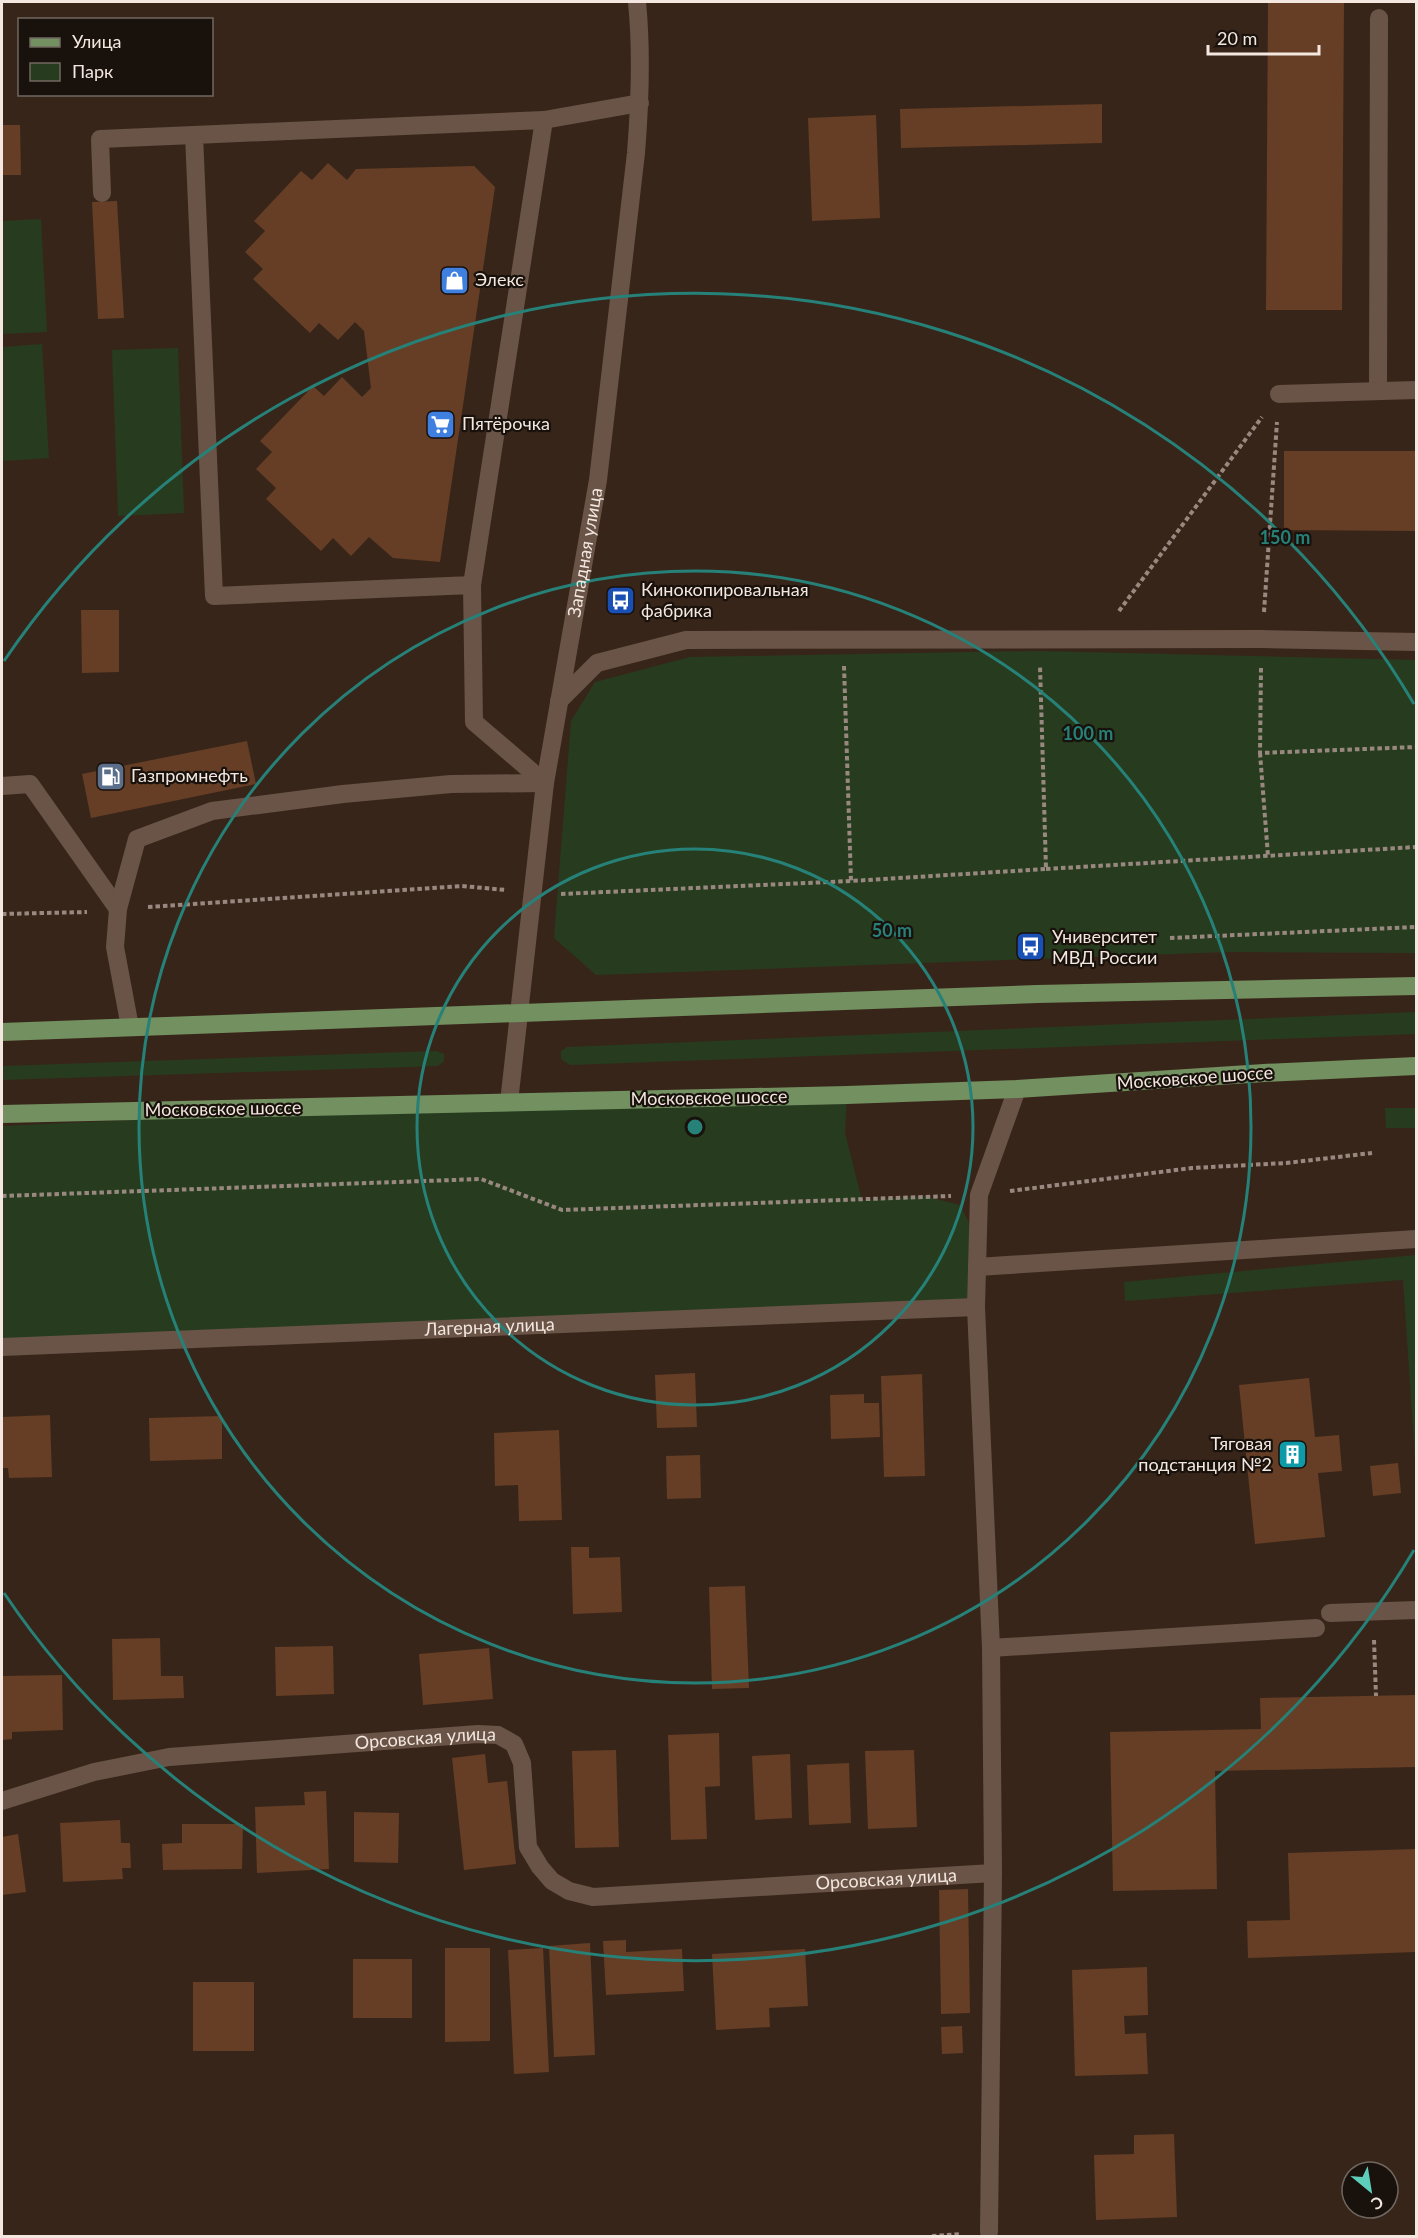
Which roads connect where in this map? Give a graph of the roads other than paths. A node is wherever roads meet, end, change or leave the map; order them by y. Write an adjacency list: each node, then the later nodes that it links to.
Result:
1 (637, 2): 3 (street, Западная улица)
2 (1379, 18): 8 (street)
3 (640, 103): 4 (street); 12 (street, Западная улица)
4 (544, 120): 5 (street); 10 (street)
5 (194, 135): 6 (street); 10 (street)
6 (102, 193)
7 (1416, 390): 8 (street)
8 (1378, 391): 9 (street)
9 (1279, 394)
10 (472, 585): 13 (street)
11 (1416, 642): 12 (street)
12 (559, 701): 13 (street, Западная улица)
13 (544, 783): 15 (street); 17 (street, Западная улица)
14 (2, 786): 15 (street)
15 (118, 909): 18 (street)
16 (1416, 986): 17 (main road)
17 (520, 1012): 18 (main road); 22 (street, Западная улица)
18 (130, 1027): 19 (main road)
19 (2, 1032)
20 (1416, 1066): 21 (main road, Московское шоссе)
21 (1017, 1089): 22 (main road, Московское шоссе); 25 (street)
22 (509, 1102): 23 (main road, Московское шоссе)
23 (2, 1114)
24 (1416, 1239): 25 (street)
25 (977, 1267): 26 (street)
26 (976, 1307): 27 (street, Лагерная улица); 31 (street)
27 (2, 1347)
28 (1416, 1610): 29 (street)
29 (1330, 1613)
30 (1316, 1628): 31 (street)
31 (991, 1648): 33 (street)
32 (2, 1801): 33 (street, Орсовская улица)
33 (993, 1873): 34 (street)
34 (989, 2232)

